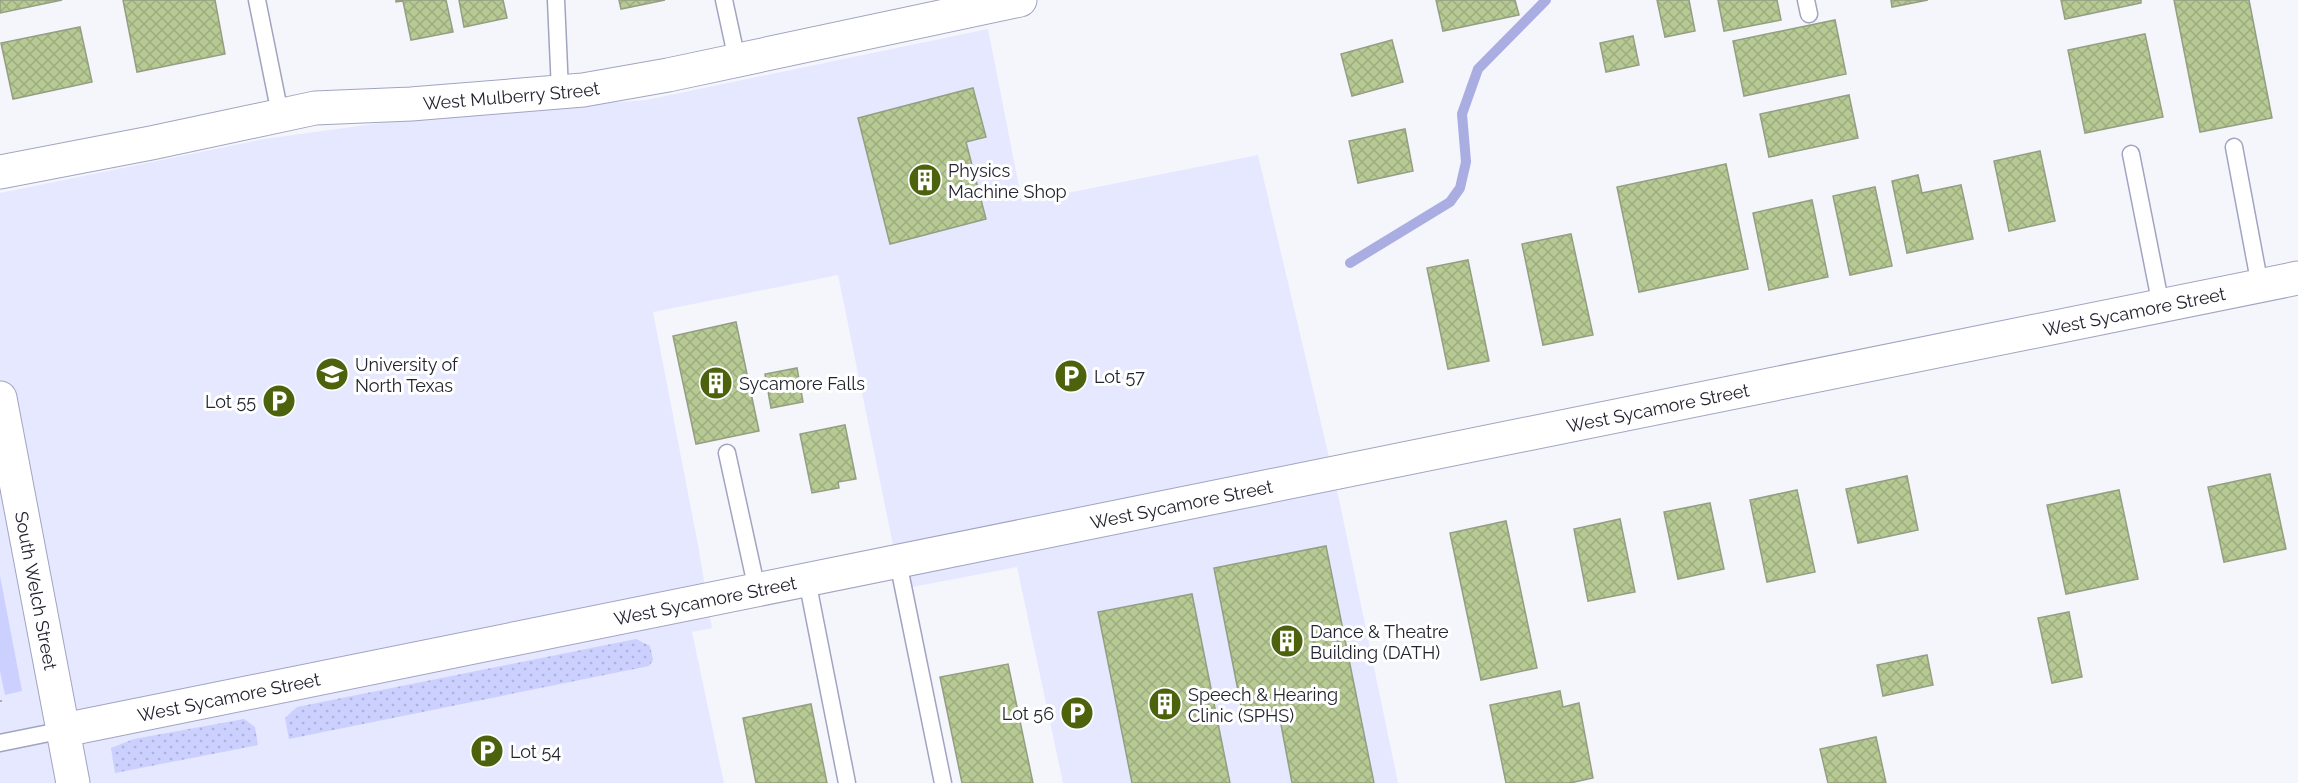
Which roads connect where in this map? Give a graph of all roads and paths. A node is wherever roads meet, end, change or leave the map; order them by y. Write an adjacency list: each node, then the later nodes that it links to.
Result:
1 (257, 0): 7 (lane)
2 (556, 0): 6 (lane)
3 (724, 0): 5 (lane)
4 (1020, 0): 5 (street, West Mulberry Street)
5 (737, 60): 6 (street, West Mulberry Street)
6 (560, 92): 7 (street, West Mulberry Street)
7 (280, 114): 10 (street, West Mulberry Street)
8 (2234, 147): 12 (lane)
9 (2131, 154): 13 (lane)
10 (0, 172)
11 (2298, 279): 12 (street, West Sycamore Street)
12 (2260, 286): 13 (street, West Sycamore Street)
13 (2161, 306): 16 (street, West Sycamore Street)
14 (0, 398): 19 (street, South Welch Street)
15 (727, 453): 18 (lane)
16 (898, 562): 17 (street, West Sycamore Street); 23 (lane)
17 (807, 580): 18 (street, West Sycamore Street); 22 (lane)
18 (757, 590): 19 (street, West Sycamore Street)
19 (64, 730): 20 (lane); 21 (street, South Welch Street)
20 (0, 743)
21 (73, 783)
22 (847, 783)
23 (943, 783)

